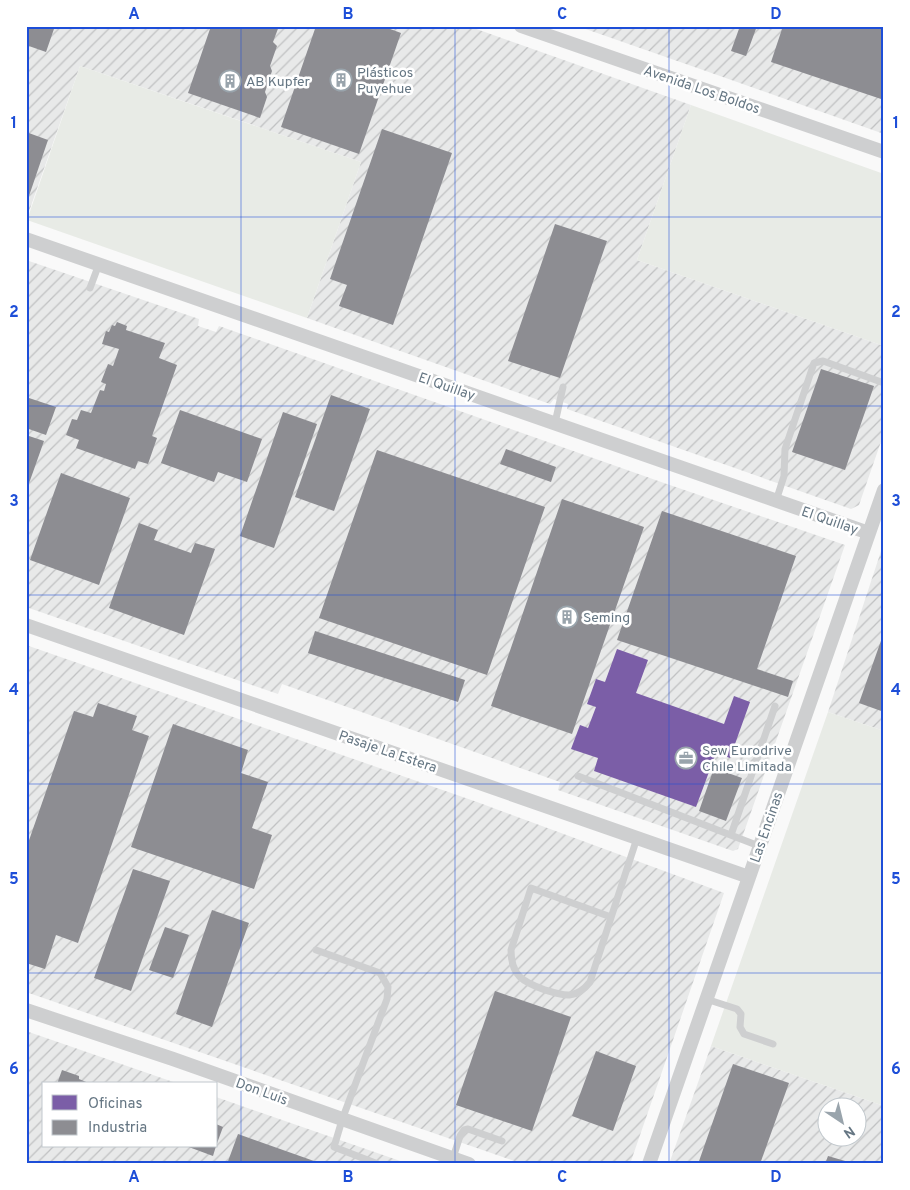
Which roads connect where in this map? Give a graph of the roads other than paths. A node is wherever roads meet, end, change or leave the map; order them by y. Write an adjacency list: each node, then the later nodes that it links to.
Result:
1 (521, 26): 2 (street, Avenida Los Boldos)
2 (884, 152)
3 (26, 239): 4 (street, El Quillay)
4 (100, 264): 5 (lane); 8 (street, El Quillay)
5 (90, 288)
6 (884, 383): 10 (lane)
7 (563, 387): 8 (lane)
8 (555, 423): 10 (street, El Quillay)
9 (884, 490): 11 (street, Las Encinas)
10 (776, 501): 11 (street, El Quillay)
11 (869, 533): 17 (street, Las Encinas)
12 (26, 625): 16 (street, Pasaje La Estera)
13 (775, 706): 15 (lane)
14 (578, 776): 15 (lane)
15 (731, 835): 17 (lane)
16 (637, 838): 18 (street, Pasaje La Estera); 19 (lane)
17 (759, 846): 18 (street, Las Encinas)
18 (749, 877): 21 (street, Las Encinas)
19 (611, 917): 19 (lane)
20 (316, 950): 24 (lane)
21 (706, 999): 23 (lane); 29 (street, Las Encinas)
22 (26, 1010): 24 (street, Don Luis)
23 (773, 1044)
24 (342, 1120): 26 (street, Don Luis); 27 (lane)
25 (502, 1141): 26 (lane)
26 (454, 1158): 28 (street, Don Luis)
27 (378, 1164)
28 (469, 1164)
29 (649, 1164)

